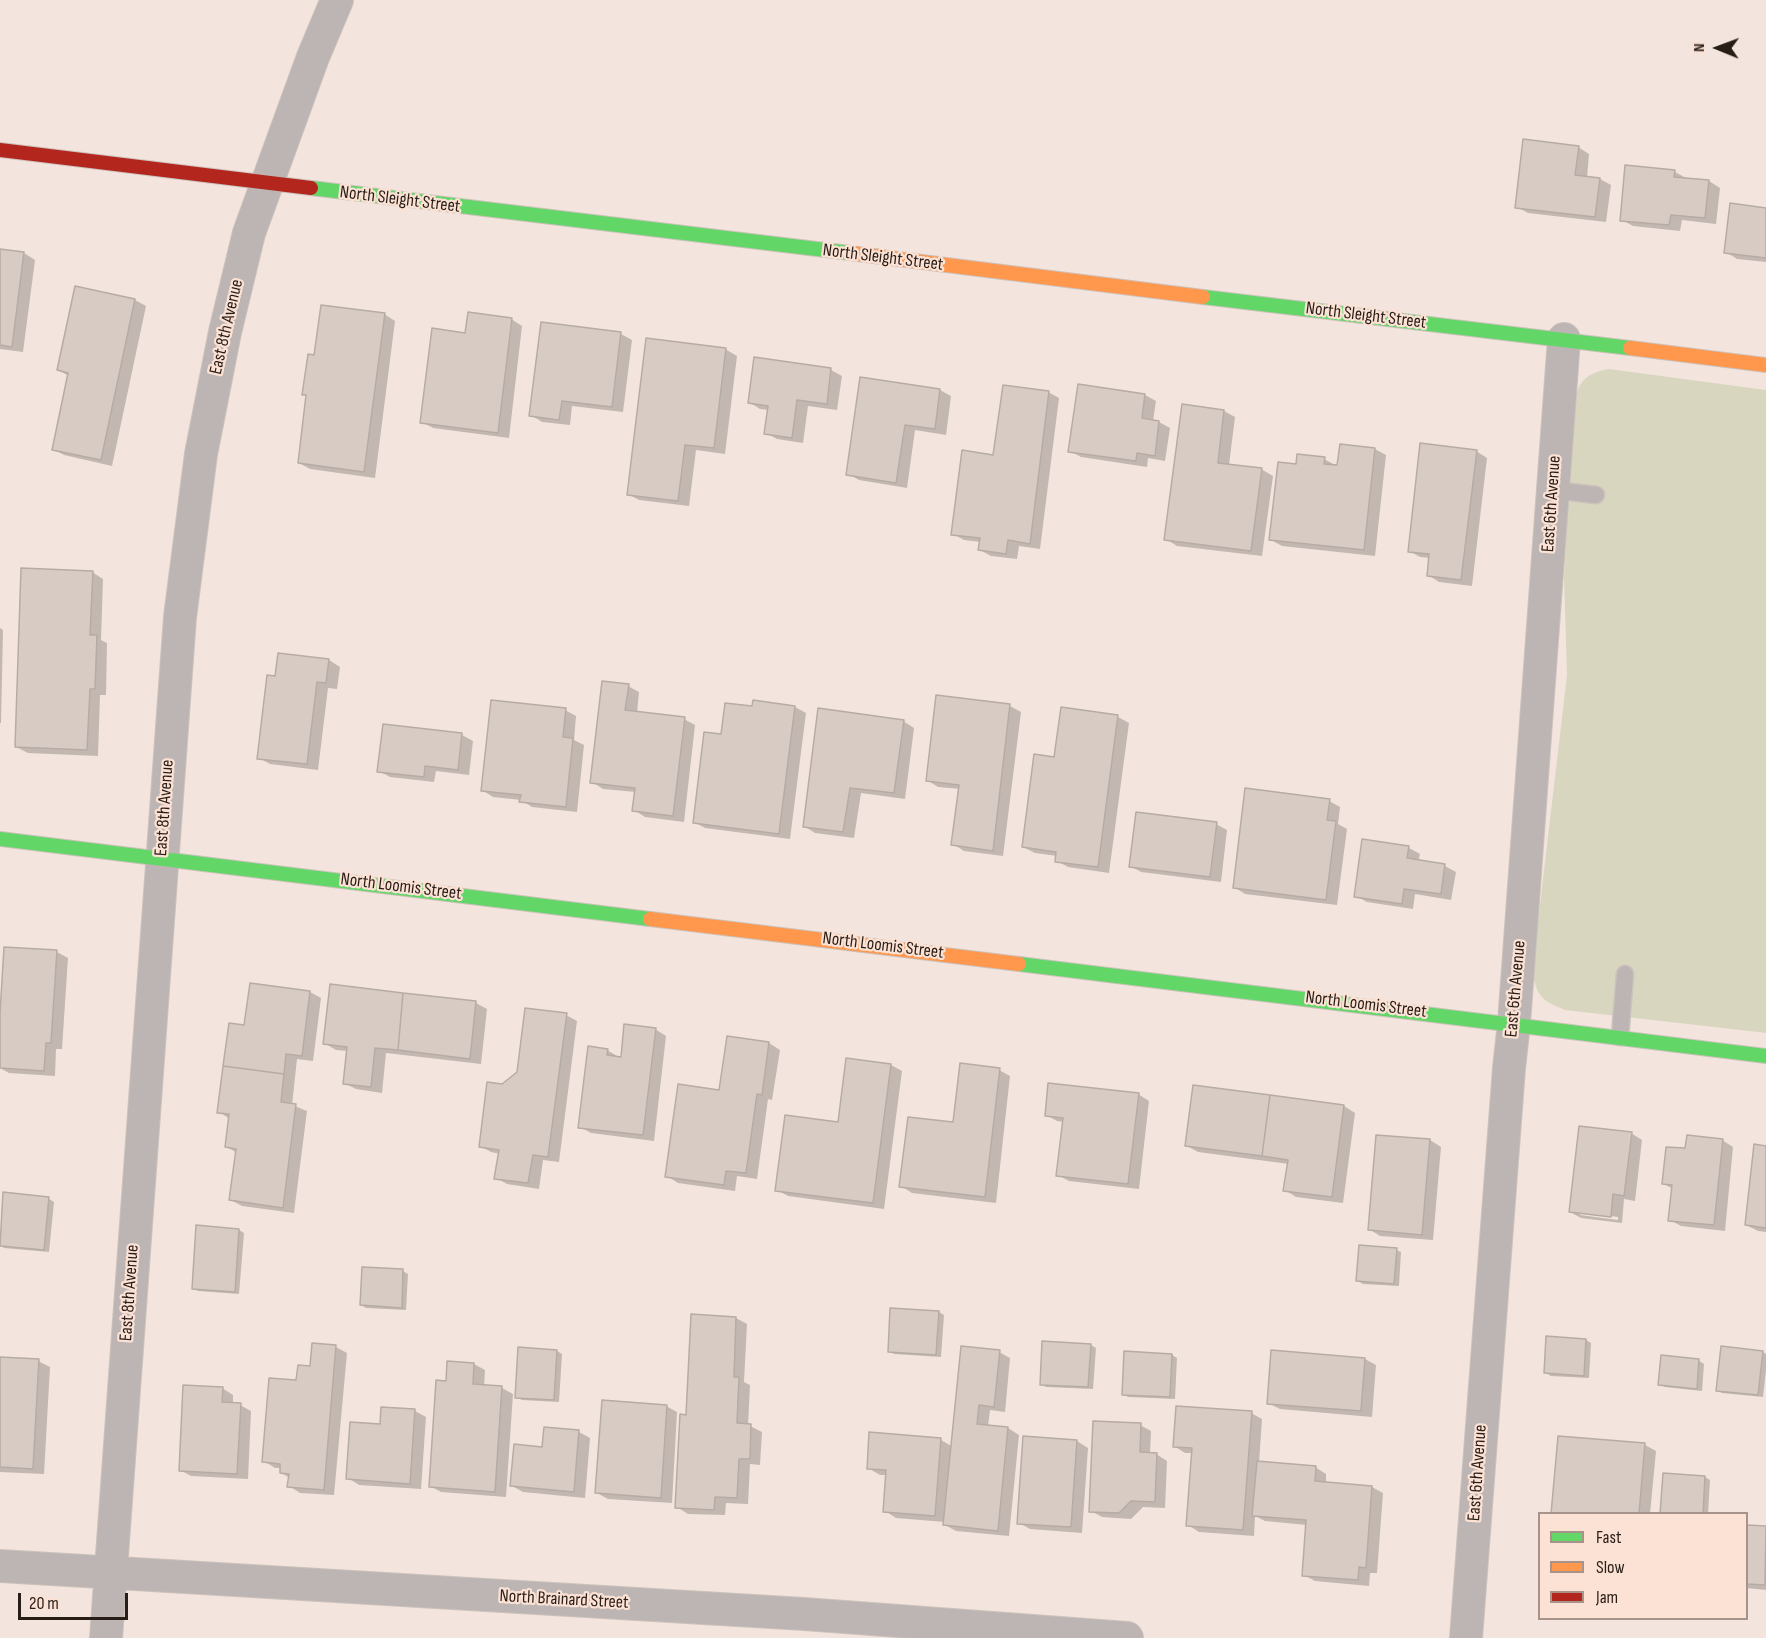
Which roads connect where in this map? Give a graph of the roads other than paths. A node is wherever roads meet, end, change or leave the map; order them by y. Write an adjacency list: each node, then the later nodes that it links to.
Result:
1 (338, 0): 3 (street, East 8th Avenue)
2 (0, 150): 3 (street, North Sleight Street)
3 (267, 183): 4 (street, North Sleight Street); 9 (street, East 8th Avenue)
4 (1564, 339): 5 (street, North Sleight Street); 6 (street, East 6th Avenue)
5 (1766, 365)
6 (1553, 490): 7 (lane); 11 (street, East 6th Avenue)
7 (1596, 495)
8 (0, 839): 9 (street, North Loomis Street)
9 (162, 857): 11 (street, North Loomis Street); 15 (street, East 8th Avenue)
10 (1625, 974): 12 (lane)
11 (1514, 1023): 12 (street, North Loomis Street); 19 (street, East 6th Avenue)
12 (1620, 1037): 13 (street, North Loomis Street)
13 (1766, 1056)
14 (0, 1566): 15 (street, North Brainard Street)
15 (111, 1573): 16 (street, North Brainard Street); 17 (street, East 8th Avenue)
16 (803, 1626): 18 (street, North Brainard Street)
17 (106, 1638)
18 (1127, 1638)
19 (1466, 1638)

